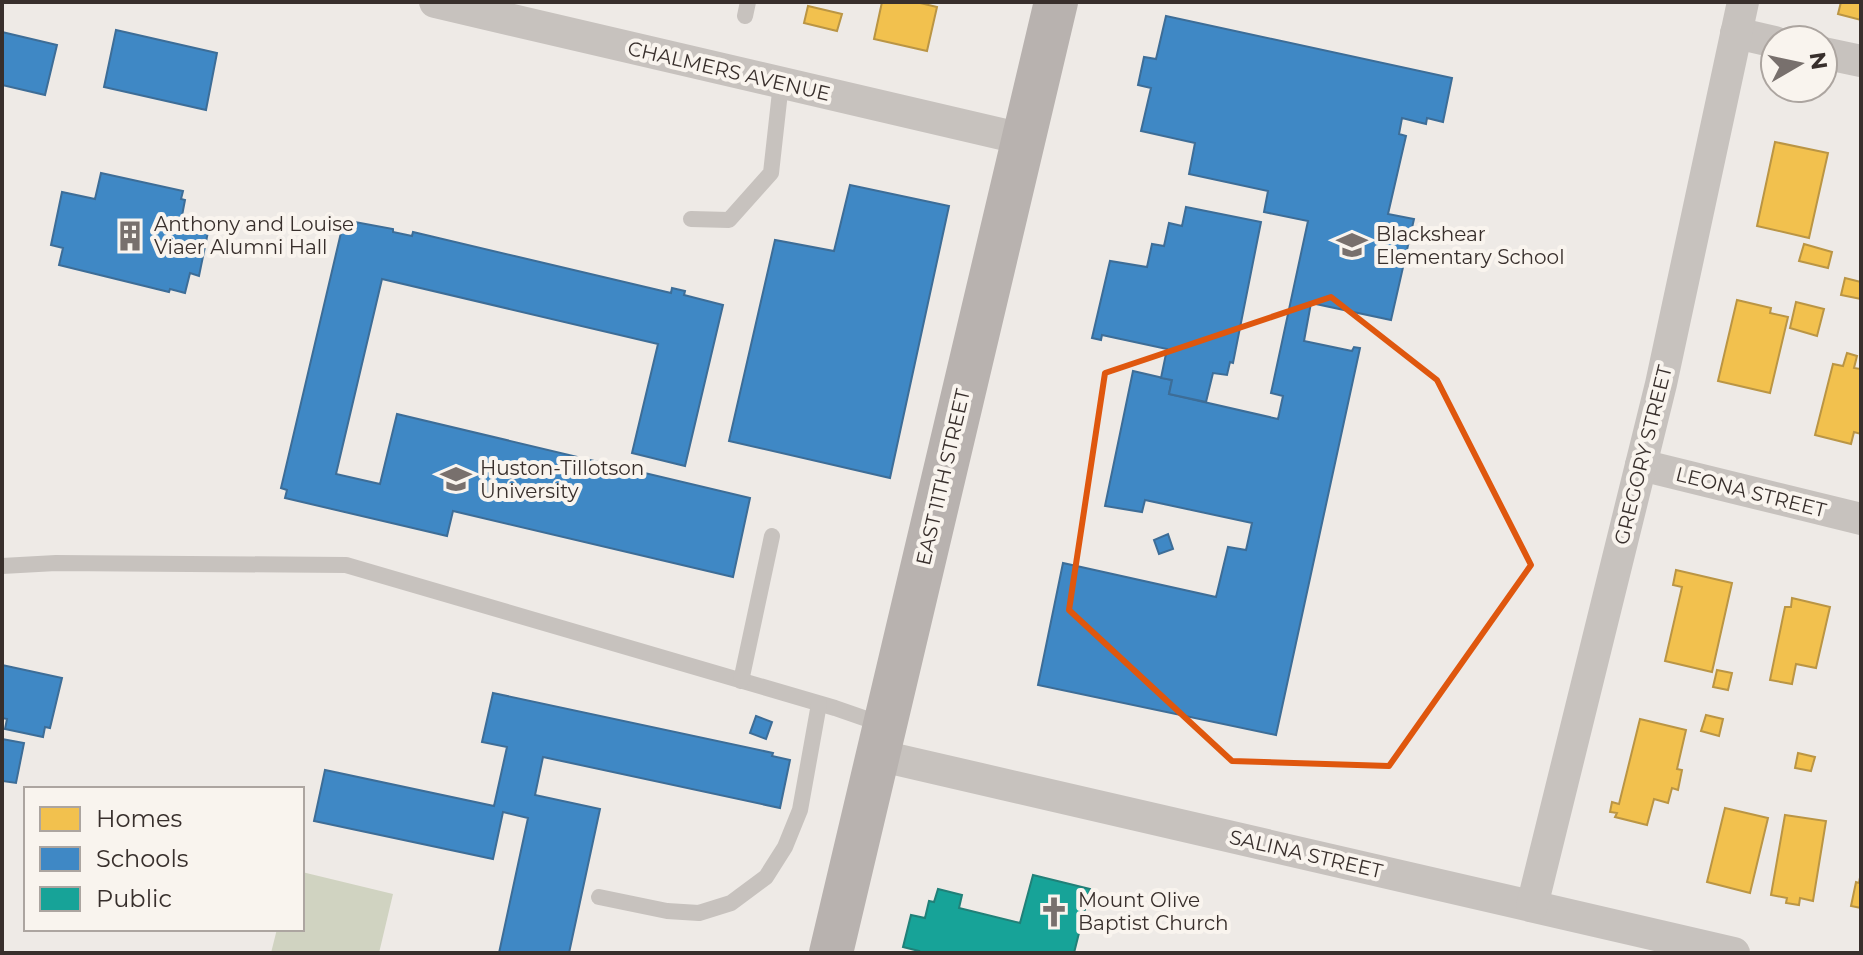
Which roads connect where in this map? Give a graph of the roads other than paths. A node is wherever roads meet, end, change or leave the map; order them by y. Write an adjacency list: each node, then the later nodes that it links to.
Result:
1 (435, 2): 7 (street, CHALMERS AVENUE)
2 (1056, 2): 8 (street, EAST 11TH STREET)
3 (1740, 17): 4 (street); 10 (street, GREGORY STREET)
4 (1759, 31)
5 (1839, 56): 6 (street)
6 (1861, 61)
7 (781, 83): 8 (street, CHALMERS AVENUE); 9 (lane)
8 (1023, 139): 16 (street, EAST 11TH STREET)
9 (691, 219)
10 (1641, 465): 11 (street, LEONA STREET); 18 (street, GREGORY STREET)
11 (1861, 519)
12 (772, 536): 14 (lane)
13 (2, 566): 14 (lane)
14 (741, 681): 15 (lane)
15 (819, 704): 16 (lane); 17 (lane)
16 (881, 740): 18 (street, SALINA STREET); 19 (street, EAST 11TH STREET)
17 (599, 897)
18 (1532, 906): 20 (street, SALINA STREET)
19 (831, 953)
20 (1734, 953)

